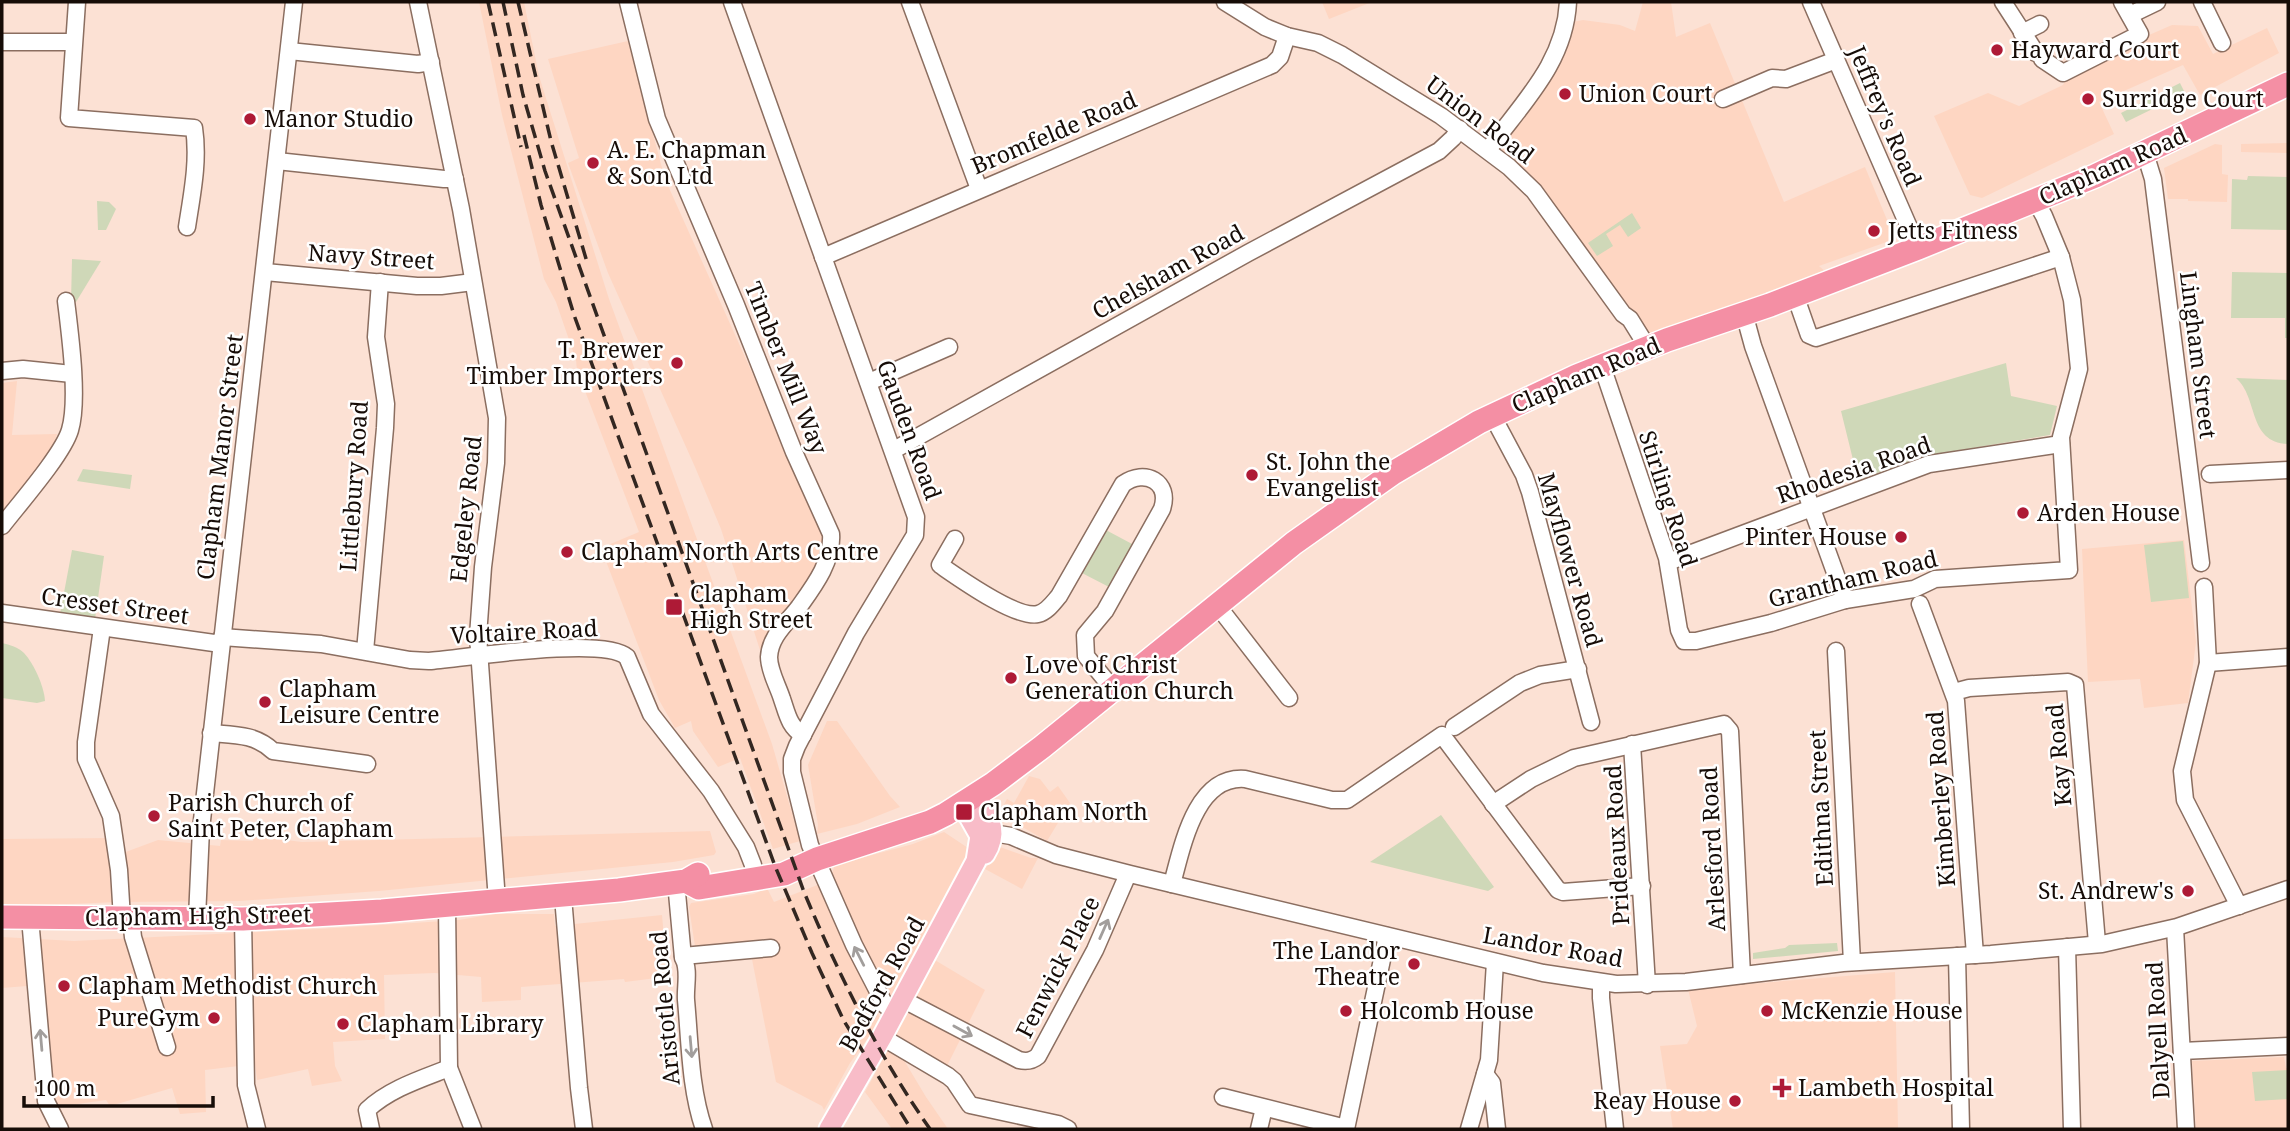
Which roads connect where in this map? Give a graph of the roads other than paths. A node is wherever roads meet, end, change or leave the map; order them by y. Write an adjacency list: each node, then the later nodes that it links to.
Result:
1 (77, 2): 18 (street)
2 (294, 2): 20 (street, Clapham Manor Street)
3 (418, 2): 22 (street, Edgeley Road)
4 (628, 2): 78 (street, Timber Mill Way)
5 (732, 2): 34 (street, Gauden Road)
6 (910, 2): 30 (street)
7 (1225, 2): 16 (street, Union Road)
8 (1568, 2): 26 (street)
9 (1811, 2): 21 (street, Jeffrey's Road)
10 (2003, 2): 15 (street)
11 (2157, 2): 13 (street)
12 (2202, 2): 19 (street)
13 (2126, 8): 15 (street)
14 (2040, 24): 15 (street)
15 (2022, 33)
16 (1287, 36): 25 (street, Union Road); 30 (street, Bromfelde Road)
17 (2, 42): 18 (street)
18 (73, 42): 32 (street)
19 (2222, 43)
20 (289, 51): 22 (street); 28 (street, Clapham Manor Street)
21 (1836, 60): 24 (street); 33 (street, Jeffrey's Road)
22 (431, 62): 29 (street, Edgeley Road)
23 (2288, 84): 27 (highway, Clapham Road)
24 (1723, 99)
25 (1460, 129): 26 (street, Union Road); 50 (street, Chelsham Road)
26 (1488, 150): 43 (street, Union Road)
27 (2145, 153): 31 (highway, Clapham Road); 52 (street, Lingham Street)
28 (277, 161): 29 (street); 36 (street, Clapham Manor Street)
29 (455, 179): 38 (street, Edgeley Road)
30 (979, 189): 34 (street, Bromfelde Road)
31 (2035, 200): 33 (highway, Clapham Road); 35 (street, Grantham Road)
32 (187, 227)
33 (1918, 248): 39 (highway, Clapham Road)
34 (823, 257): 47 (street, Gauden Road)
35 (2061, 257): 39 (street); 49 (street, Grantham Road)
36 (265, 272): 37 (street, Navy Street); 64 (street, Clapham Manor Street)
37 (380, 282): 38 (street, Navy Street); 66 (street, Littlebury Road)
38 (473, 282): 68 (street, Edgeley Road)
39 (1795, 295): 41 (highway, Clapham Road)
40 (66, 302): 46 (street)
41 (1744, 313): 43 (highway, Clapham Road); 53 (street)
42 (949, 347): 47 (street)
43 (1648, 348): 44 (highway, Clapham Road)
44 (1602, 366): 48 (highway, Clapham Road); 56 (street, Stirling Road)
45 (2, 371): 46 (street)
46 (72, 374): 54 (street)
47 (869, 382): 50 (street, Gauden Road)
48 (1492, 415): 61 (highway, Clapham Road); 71 (street, Mayflower Road)
49 (2061, 444): 53 (street, Rhodesia Road); 59 (street, Grantham Road)
50 (894, 450): 78 (street, Gauden Road)
51 (2288, 470): 52 (street)
52 (2202, 474): 57 (street, Lingham Street)
53 (1812, 508): 56 (street, Rhodesia Road); 59 (street)
54 (2, 526)
55 (955, 539): 72 (street)
56 (1668, 562): 65 (street, Stirling Road)
57 (2201, 563)
58 (2204, 587): 70 (street)
59 (1845, 600): 65 (street, Grantham Road)
60 (1920, 604): 73 (street, Kimberley Road)
61 (1217, 605): 72 (highway, Clapham Road); 74 (street)
62 (2, 613): 63 (street, Cresset Street)
63 (102, 628): 64 (street, Cresset Street); 99 (street)
64 (222, 640): 66 (street, Voltaire Road); 77 (street, Clapham Manor Street)
65 (1690, 642)
66 (365, 651): 68 (street, Voltaire Road)
67 (1836, 651): 110 (street, Edithna Street)
68 (478, 656): 86 (street, Voltaire Road); 93 (street, Edgeley Road)
69 (2288, 657): 70 (street)
70 (2208, 663): 95 (street)
71 (1578, 669): 75 (street, Mayflower Road); 76 (street)
72 (1113, 689): 81 (highway, Clapham Road)
73 (1954, 691): 103 (street, Kay Road); 106 (street, Kimberley Road)
74 (1289, 698)
75 (1591, 722)
76 (1448, 731): 82 (street); 89 (street)
77 (211, 733): 80 (street); 98 (street, Clapham Manor Street)
78 (803, 735): 84 (street, Gauden Road)
79 (1632, 744): 82 (street); 90 (street, Prideaux Road); 111 (street, Arlesford Road)
80 (367, 764)
81 (969, 800): 83 (main road); 84 (highway, Clapham High Street); 85 (main road, Bedford Road)
82 (1493, 804): 90 (street)
83 (993, 833): 85 (main road, Bedford Road); 87 (street, Landor Road)
84 (817, 859): 86 (highway, Clapham High Street); 88 (highway, Clapham High Street); 114 (street, Gauden Road, one-way to 84)
85 (976, 862): 114 (main road, Bedford Road)
86 (752, 865): 88 (highway, Clapham High Street)
87 (1128, 874): 89 (street, Landor Road); 114 (street, Fenwick Place, one-way to 87)
88 (681, 881): 92 (highway, Clapham High Street); 107 (street, Aristotle Road)
89 (1172, 884): 102 (street, Landor Road)
90 (1642, 886): 113 (street, Prideaux Road)
91 (2288, 889): 95 (street, Landor Road)
92 (563, 897): 93 (highway, Clapham High Street); 129 (street)
93 (497, 901): 94 (highway, Clapham High Street)
94 (447, 906): 100 (highway, Clapham High Street); 119 (street)
95 (2239, 906): 101 (street, Landor Road)
96 (2, 917): 97 (highway, Clapham High Street)
97 (30, 918): 99 (highway, Clapham High Street); 125 (street, one-way to 97)
98 (197, 918): 99 (highway, Clapham High Street); 100 (highway, Clapham High Street)
99 (126, 919): 117 (street)
100 (243, 919): 126 (street)
101 (2175, 928): 103 (street, Landor Road); 118 (street, Dalyell Road)
102 (1387, 936): 109 (street, Landor Road); 134 (street)
103 (2097, 943): 104 (street, Landor Road)
104 (2067, 947): 106 (street, Landor Road); 137 (street)
105 (771, 948): 107 (street)
106 (1975, 955): 108 (street, Landor Road)
107 (683, 956): 130 (street, Aristotle Road, one-way to 130)
108 (1957, 956): 110 (street, Landor Road); 136 (street)
109 (1495, 962): 112 (street, Landor Road); 120 (street)
110 (1852, 962): 111 (street, Landor Road)
111 (1742, 975): 113 (street, Landor Road)
112 (1601, 983): 113 (street, Landor Road); 135 (street)
113 (1647, 985)
114 (898, 1006): 115 (main road, Bedford Road)
115 (882, 1037): 131 (main road, Bedford Road); 132 (street)
116 (2288, 1046): 118 (street)
117 (167, 1047)
118 (2182, 1051): 138 (street, Dalyell Road)
119 (449, 1068): 127 (street); 128 (street)
120 (1485, 1073): 123 (street); 124 (street)
121 (1223, 1097): 122 (street)
122 (1264, 1108): 133 (street); 134 (street)
123 (1470, 1126): 124 (street)
124 (1497, 1128)
125 (60, 1129)
126 (257, 1129)
127 (371, 1129)
128 (473, 1129)
129 (584, 1129)
130 (704, 1129)
131 (829, 1129)
132 (1068, 1129)
133 (1259, 1129)
134 (1346, 1129)
135 (1615, 1129)
136 (1961, 1129)
137 (2072, 1129)
138 (2186, 1129)

